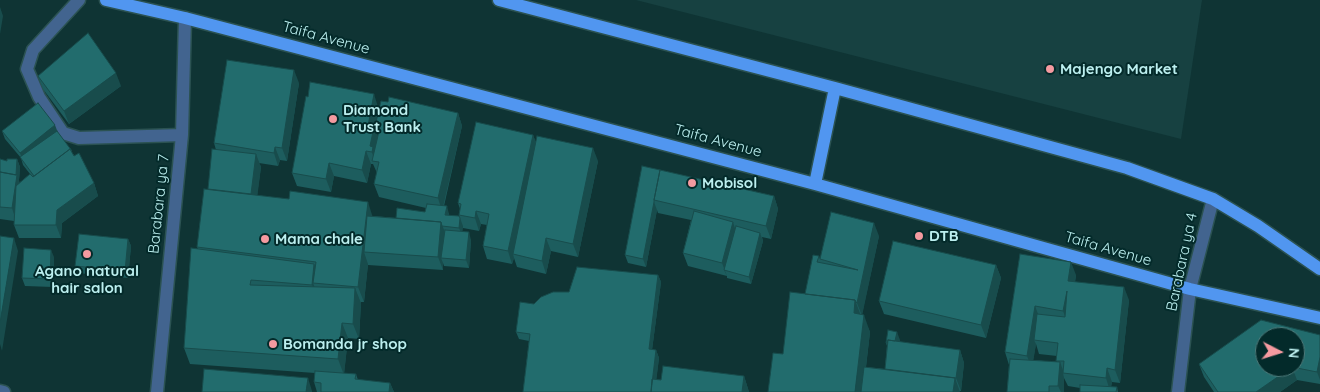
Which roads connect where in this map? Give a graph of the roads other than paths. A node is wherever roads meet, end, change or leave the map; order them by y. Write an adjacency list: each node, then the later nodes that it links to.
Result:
1 (79, 0): 6 (street)
2 (106, 0): 4 (main road, Taifa Avenue)
3 (499, 0): 5 (main road)
4 (185, 18): 6 (street, Barabara ya 7); 7 (main road, Taifa Avenue)
5 (835, 88): 7 (main road); 8 (main road)
6 (182, 136): 14 (street, Barabara ya 7)
7 (814, 184): 10 (main road, Taifa Avenue)
8 (1213, 200): 9 (main road); 10 (street, Barabara ya 4)
9 (1320, 269)
10 (1190, 289): 11 (main road, Taifa Avenue); 15 (street, Barabara ya 4)
11 (1320, 318)
12 (0, 392): 13 (street)
13 (4, 392)
14 (157, 392)
15 (1178, 392)

